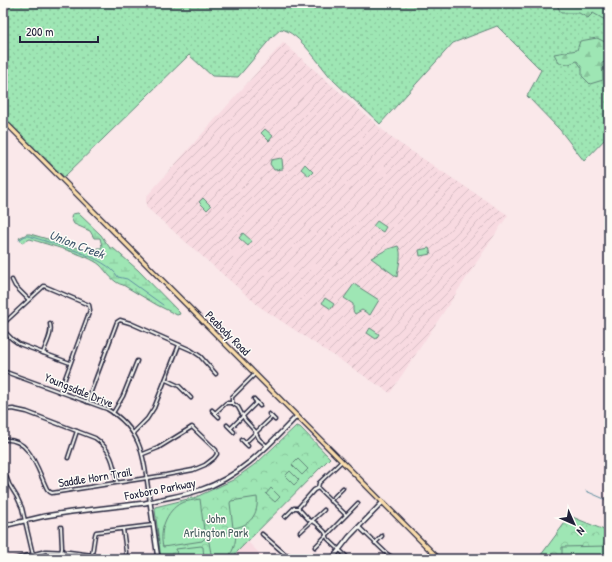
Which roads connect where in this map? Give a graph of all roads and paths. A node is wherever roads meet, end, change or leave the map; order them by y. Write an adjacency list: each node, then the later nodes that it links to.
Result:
1 (3, 120): 13 (main road, Peabody Road)
2 (12, 280): 3 (street)
3 (28, 300): 4 (street); 10 (street)
4 (3, 324)
5 (50, 324): 8 (street)
6 (3, 330): 8 (street)
7 (179, 345): 12 (street); 14 (street); 18 (street)
8 (43, 353): 10 (street)
9 (137, 361): 24 (street)
10 (70, 363): 15 (street)
11 (3, 371): 15 (street, Youngsdale Drive)
12 (216, 374)
13 (255, 374): 20 (street); 28 (main road, Peabody Road)
14 (166, 380): 16 (street); 36 (street)
15 (60, 392): 18 (street, Youngsdale Drive)
16 (191, 398)
17 (254, 399): 19 (street)
18 (87, 402): 24 (street, Youngsdale Drive)
19 (257, 402): 21 (street); 27 (street)
20 (232, 403): 25 (street); 27 (street)
21 (260, 406)
22 (3, 410): 34 (street)
23 (212, 410): 25 (street)
24 (113, 413): 36 (street, Youngsdale Drive)
25 (215, 413): 29 (street)
26 (269, 414): 30 (street)
27 (243, 416): 33 (street); 37 (street)
28 (297, 416): 42 (main road, Foxboro Parkway); 45 (main road, Peabody Road)
29 (219, 417)
30 (272, 417): 31 (street); 37 (street)
31 (275, 420)
32 (227, 425): 33 (street)
33 (231, 428): 35 (street)
34 (77, 431): 44 (street); 48 (street)
35 (234, 432)
36 (133, 433): 43 (street, Youngsdale Drive)
37 (256, 433): 40 (street); 42 (street)
38 (3, 440): 48 (street, Saddle Horn Trail)
39 (242, 440): 40 (street)
40 (245, 443): 41 (street)
41 (248, 446)
42 (267, 446): 52 (main road, Foxboro Parkway)
43 (143, 454): 47 (street, Youngsdale Drive); 47 (street, Saddle Horn Trail)
44 (68, 458)
45 (342, 461): 49 (street); 53 (main road, Peabody Road)
46 (3, 468): 59 (street)
47 (146, 478): 48 (street, Saddle Horn Trail); 52 (street, Youngsdale Drive)
48 (117, 482)
49 (318, 488): 51 (street); 55 (street)
50 (343, 488): 51 (street)
51 (330, 501): 57 (street)
52 (150, 502): 59 (main road, Foxboro Parkway); 61 (main road, Youngsdale Drive)
53 (383, 502): 63 (main road); 85 (main road, Peabody Road)
54 (358, 503): 57 (street)
55 (298, 508): 58 (street); 60 (street)
56 (324, 510): 60 (street)
57 (346, 515): 68 (street)
58 (285, 517)
59 (25, 521): 62 (main road, Foxboro Parkway); 74 (street)
60 (312, 521): 66 (street); 68 (street)
61 (153, 525): 65 (street); 80 (main road, Youngsdale Drive)
62 (3, 526)
63 (359, 526): 70 (street); 72 (main road)
64 (61, 527): 73 (street)
65 (123, 529): 75 (street); 79 (street)
66 (300, 532)
67 (262, 534): 81 (street)
68 (327, 535): 71 (street); 72 (street)
69 (382, 536): 70 (street)
70 (375, 543): 84 (street)
71 (314, 547)
72 (339, 550): 82 (main road); 83 (street)
73 (62, 552): 74 (street); 75 (street); 77 (street)
74 (33, 555): 76 (street)
75 (92, 555): 78 (street)
76 (14, 559)
77 (60, 559)
78 (91, 559)
79 (125, 559)
80 (158, 559)
81 (301, 559)
82 (332, 559)
83 (349, 559)
84 (396, 559)
85 (439, 559)

